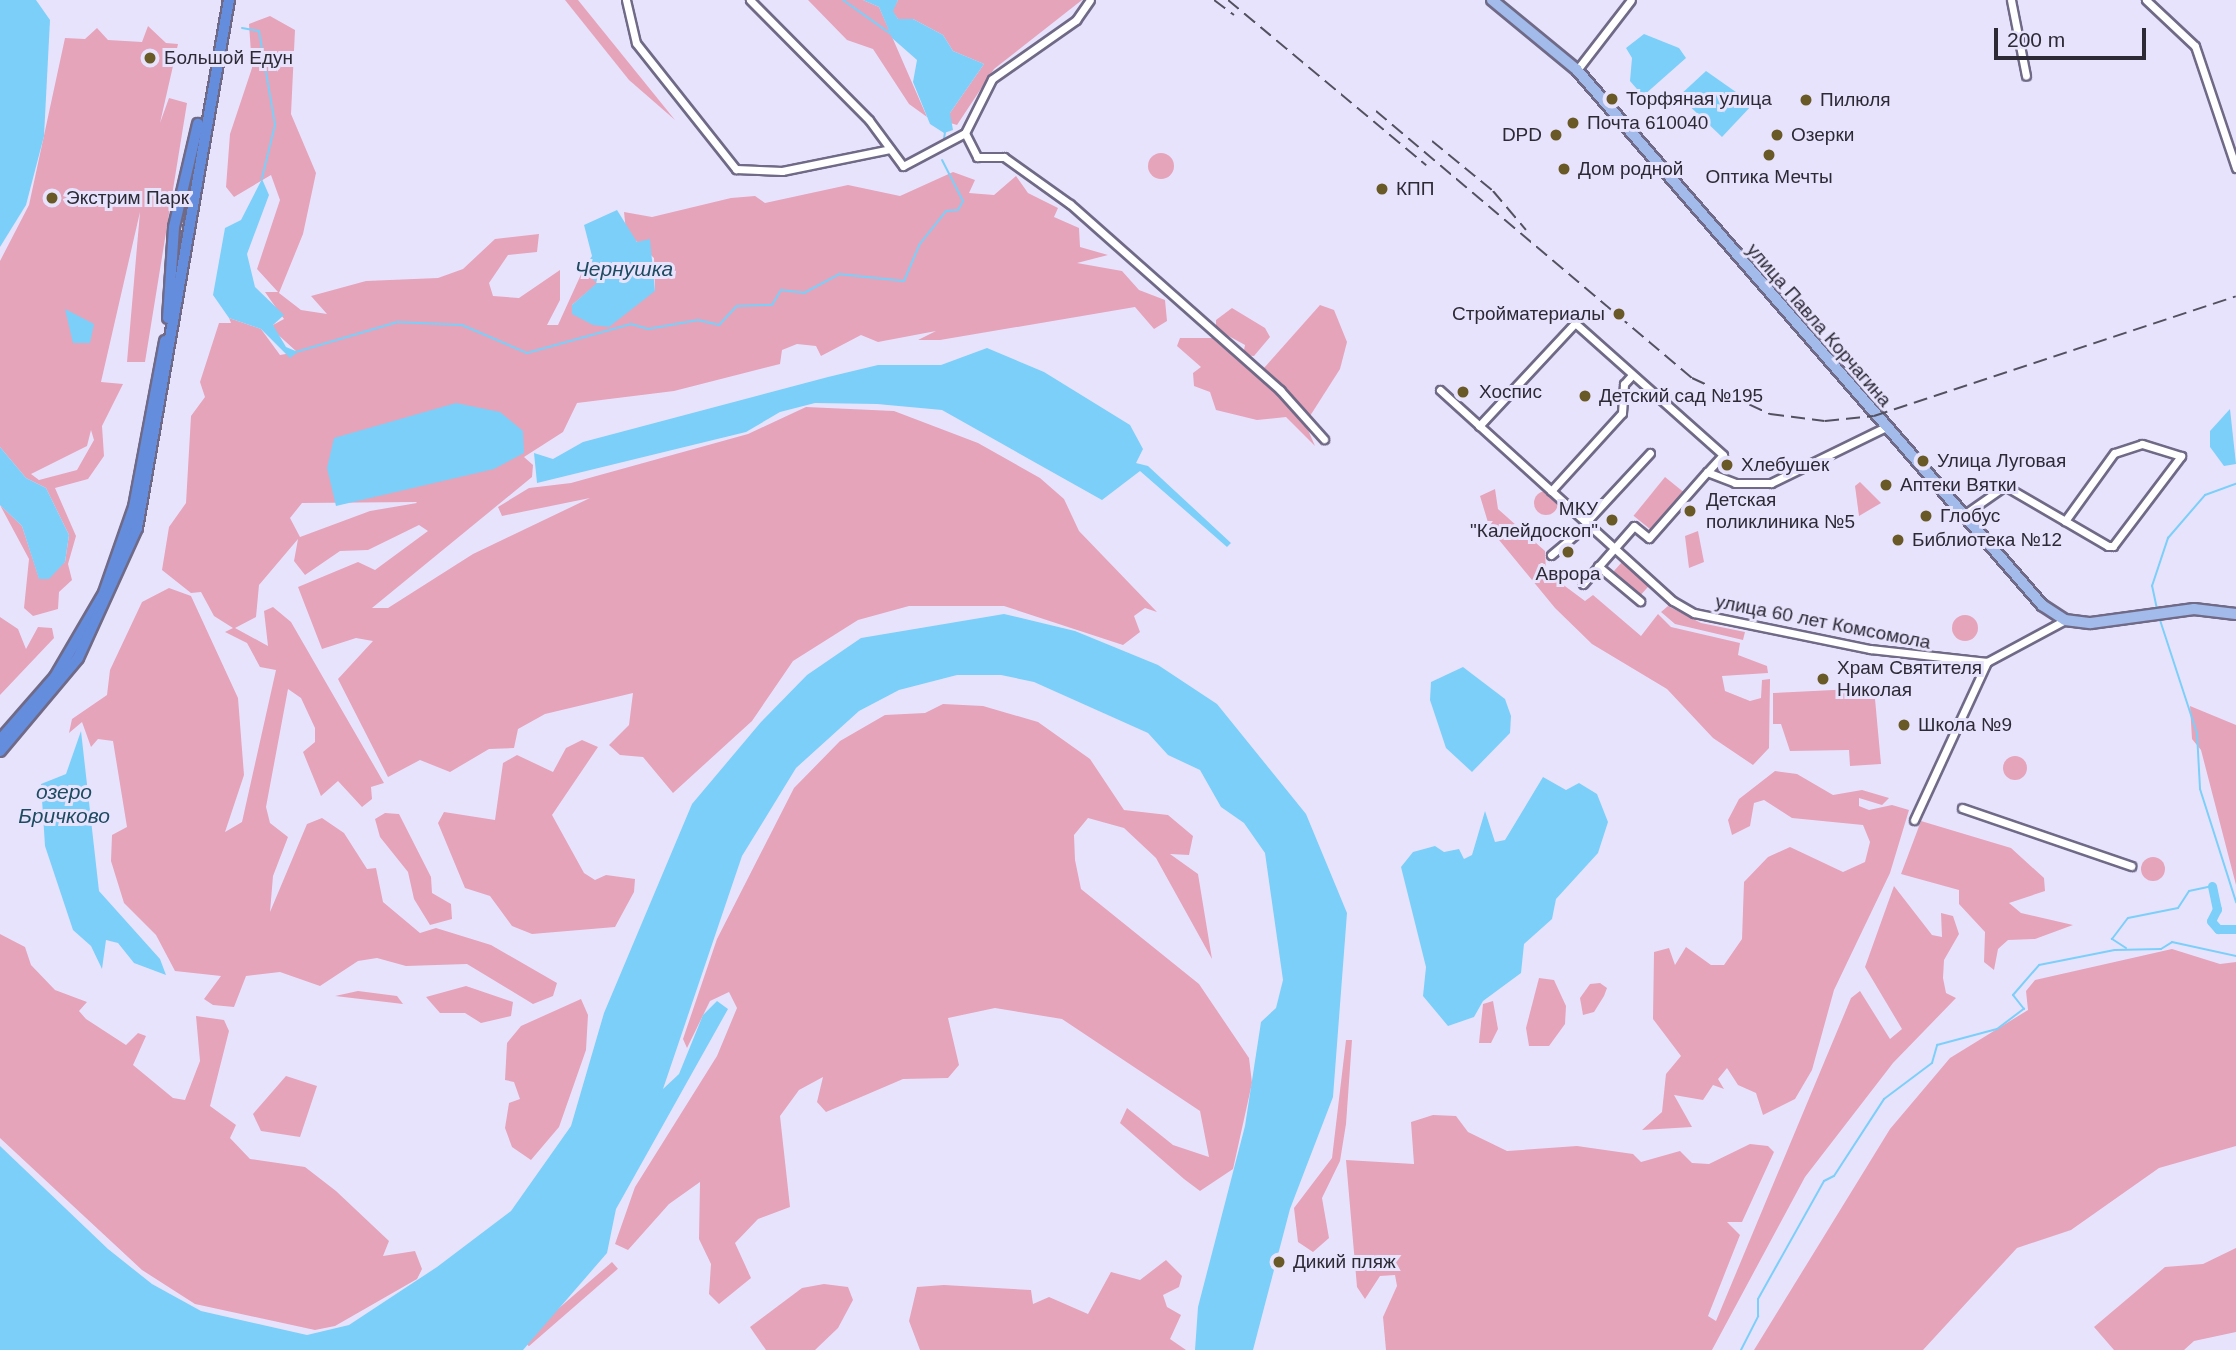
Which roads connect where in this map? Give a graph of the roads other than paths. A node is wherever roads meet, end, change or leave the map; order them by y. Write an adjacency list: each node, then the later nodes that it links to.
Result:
1 (222, 0): 34 (highway)
2 (229, 0): 35 (highway)
3 (626, 0): 13 (street)
4 (750, 0): 13 (street)
5 (1090, 0): 12 (street)
6 (1492, 0): 10 (main road, улица Павла Корчагина)
7 (1631, 0): 10 (street)
8 (2011, 0): 11 (street)
9 (2146, 0): 14 (street)
10 (1577, 70): 18 (main road, улица Павла Корчагина)
11 (2026, 76)
12 (965, 134): 13 (street); 19 (street)
13 (890, 149)
14 (2236, 168)
15 (1632, 375): 17 (street); 21 (street); 22 (street)
16 (1440, 390): 17 (street, улица 60 лет Комсомола)
17 (1479, 426): 22 (street, улица 60 лет Комсомола)
18 (1884, 428): 21 (street); 23 (main road, улица Павла Корчагина)
19 (1324, 439)
20 (1650, 453): 25 (street)
21 (1707, 472): 26 (street)
22 (1551, 491): 25 (street, улица 60 лет Комсомола)
23 (1962, 516): 24 (street); 32 (main road, улица Павла Корчагина)
24 (2065, 521): 24 (street)
25 (1587, 523): 26 (street, улица 60 лет Комсомола); 27 (street)
26 (1614, 547): 28 (street); 33 (street, улица 60 лет Комсомола)
27 (1551, 555)
28 (1598, 566): 29 (street); 30 (street)
29 (1583, 584)
30 (1640, 600)
31 (2236, 614): 32 (main road)
32 (2065, 620): 33 (street)
33 (1987, 662): 37 (street)
34 (0, 740)
35 (0, 751)
36 (1962, 808): 38 (street)
37 (1914, 820)
38 (2131, 866)

